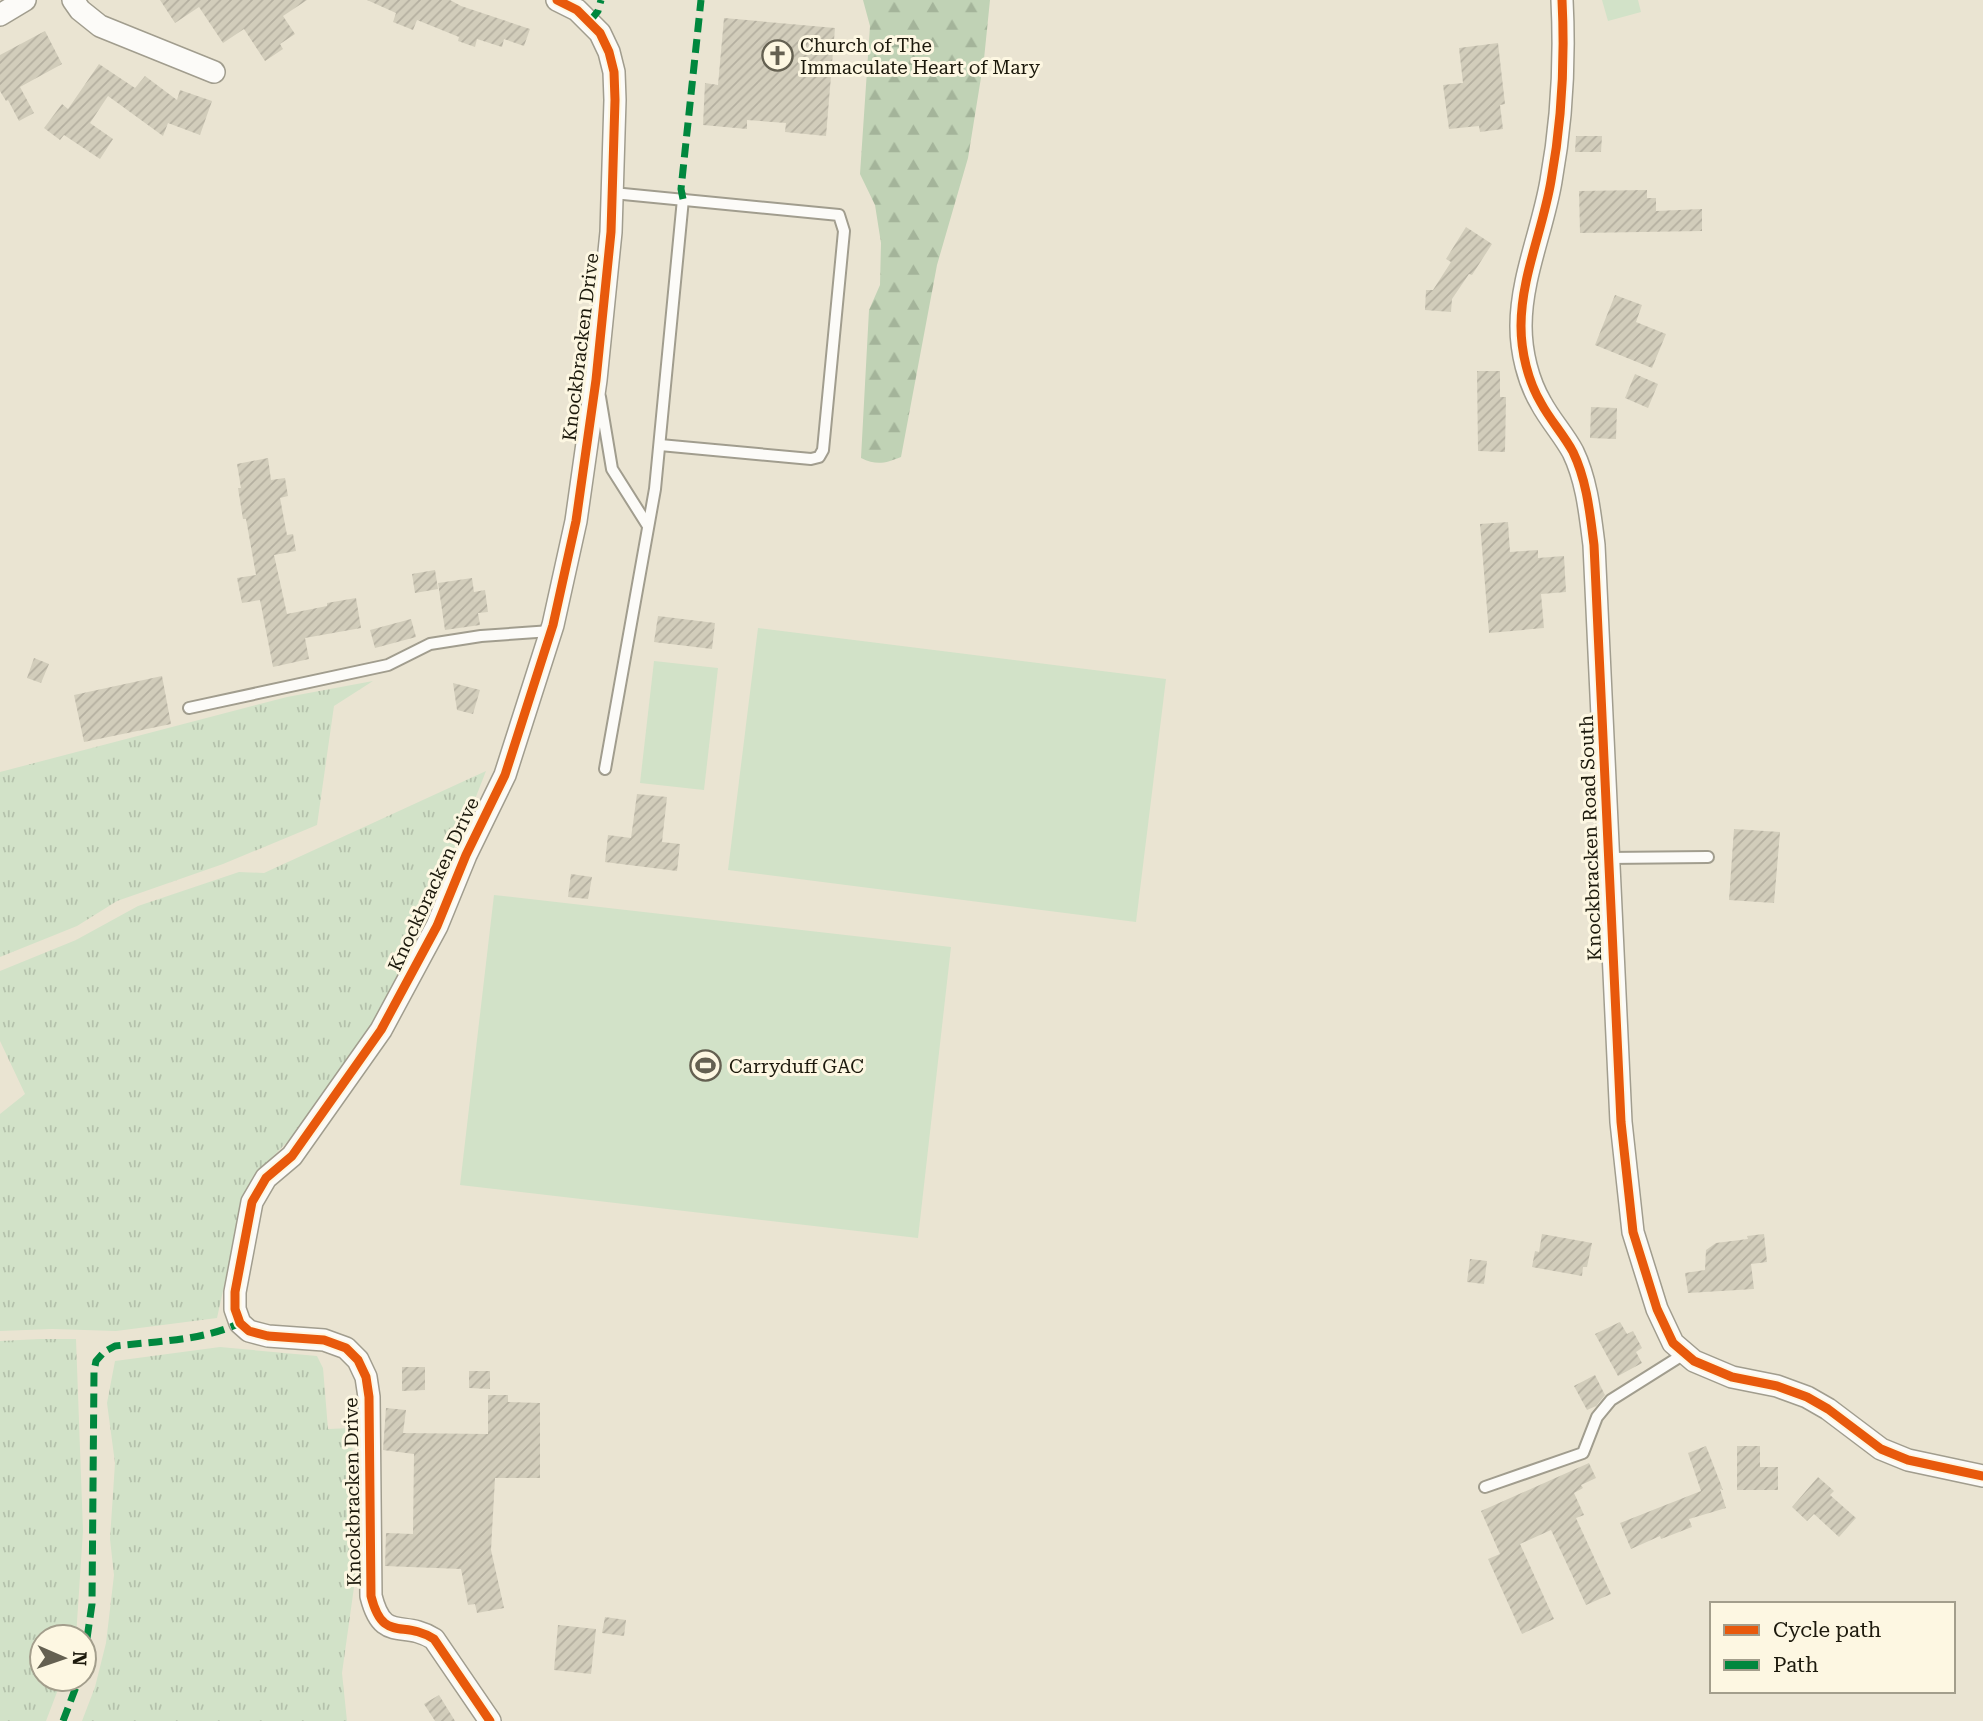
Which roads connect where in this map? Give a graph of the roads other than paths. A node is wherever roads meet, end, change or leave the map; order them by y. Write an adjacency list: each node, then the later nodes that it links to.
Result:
1 (25, 0): 6 (street)
2 (73, 0): 7 (street)
3 (557, 0): 5 (street, Knockbracken Drive)
4 (1562, 0): 17 (street, Knockbracken Road South)
5 (581, 5): 8 (street, Knockbracken Drive)
6 (0, 15)
7 (214, 72)
8 (613, 193): 9 (lane); 10 (street, Knockbracken Drive)
9 (683, 199): 11 (lane); 11 (lane)
10 (596, 380): 12 (lane); 13 (street, Knockbracken Drive)
11 (660, 445): 12 (lane)
12 (648, 526): 15 (lane)
13 (551, 631): 14 (lane); 21 (street, Knockbracken Drive)
14 (188, 708)
15 (605, 769)
16 (1708, 857): 17 (lane)
17 (1608, 858): 18 (street, Knockbracken Road South)
18 (1684, 1354): 19 (street, Knockbracken Road South); 20 (lane)
19 (1983, 1476)
20 (1485, 1487)
21 (490, 1721)

